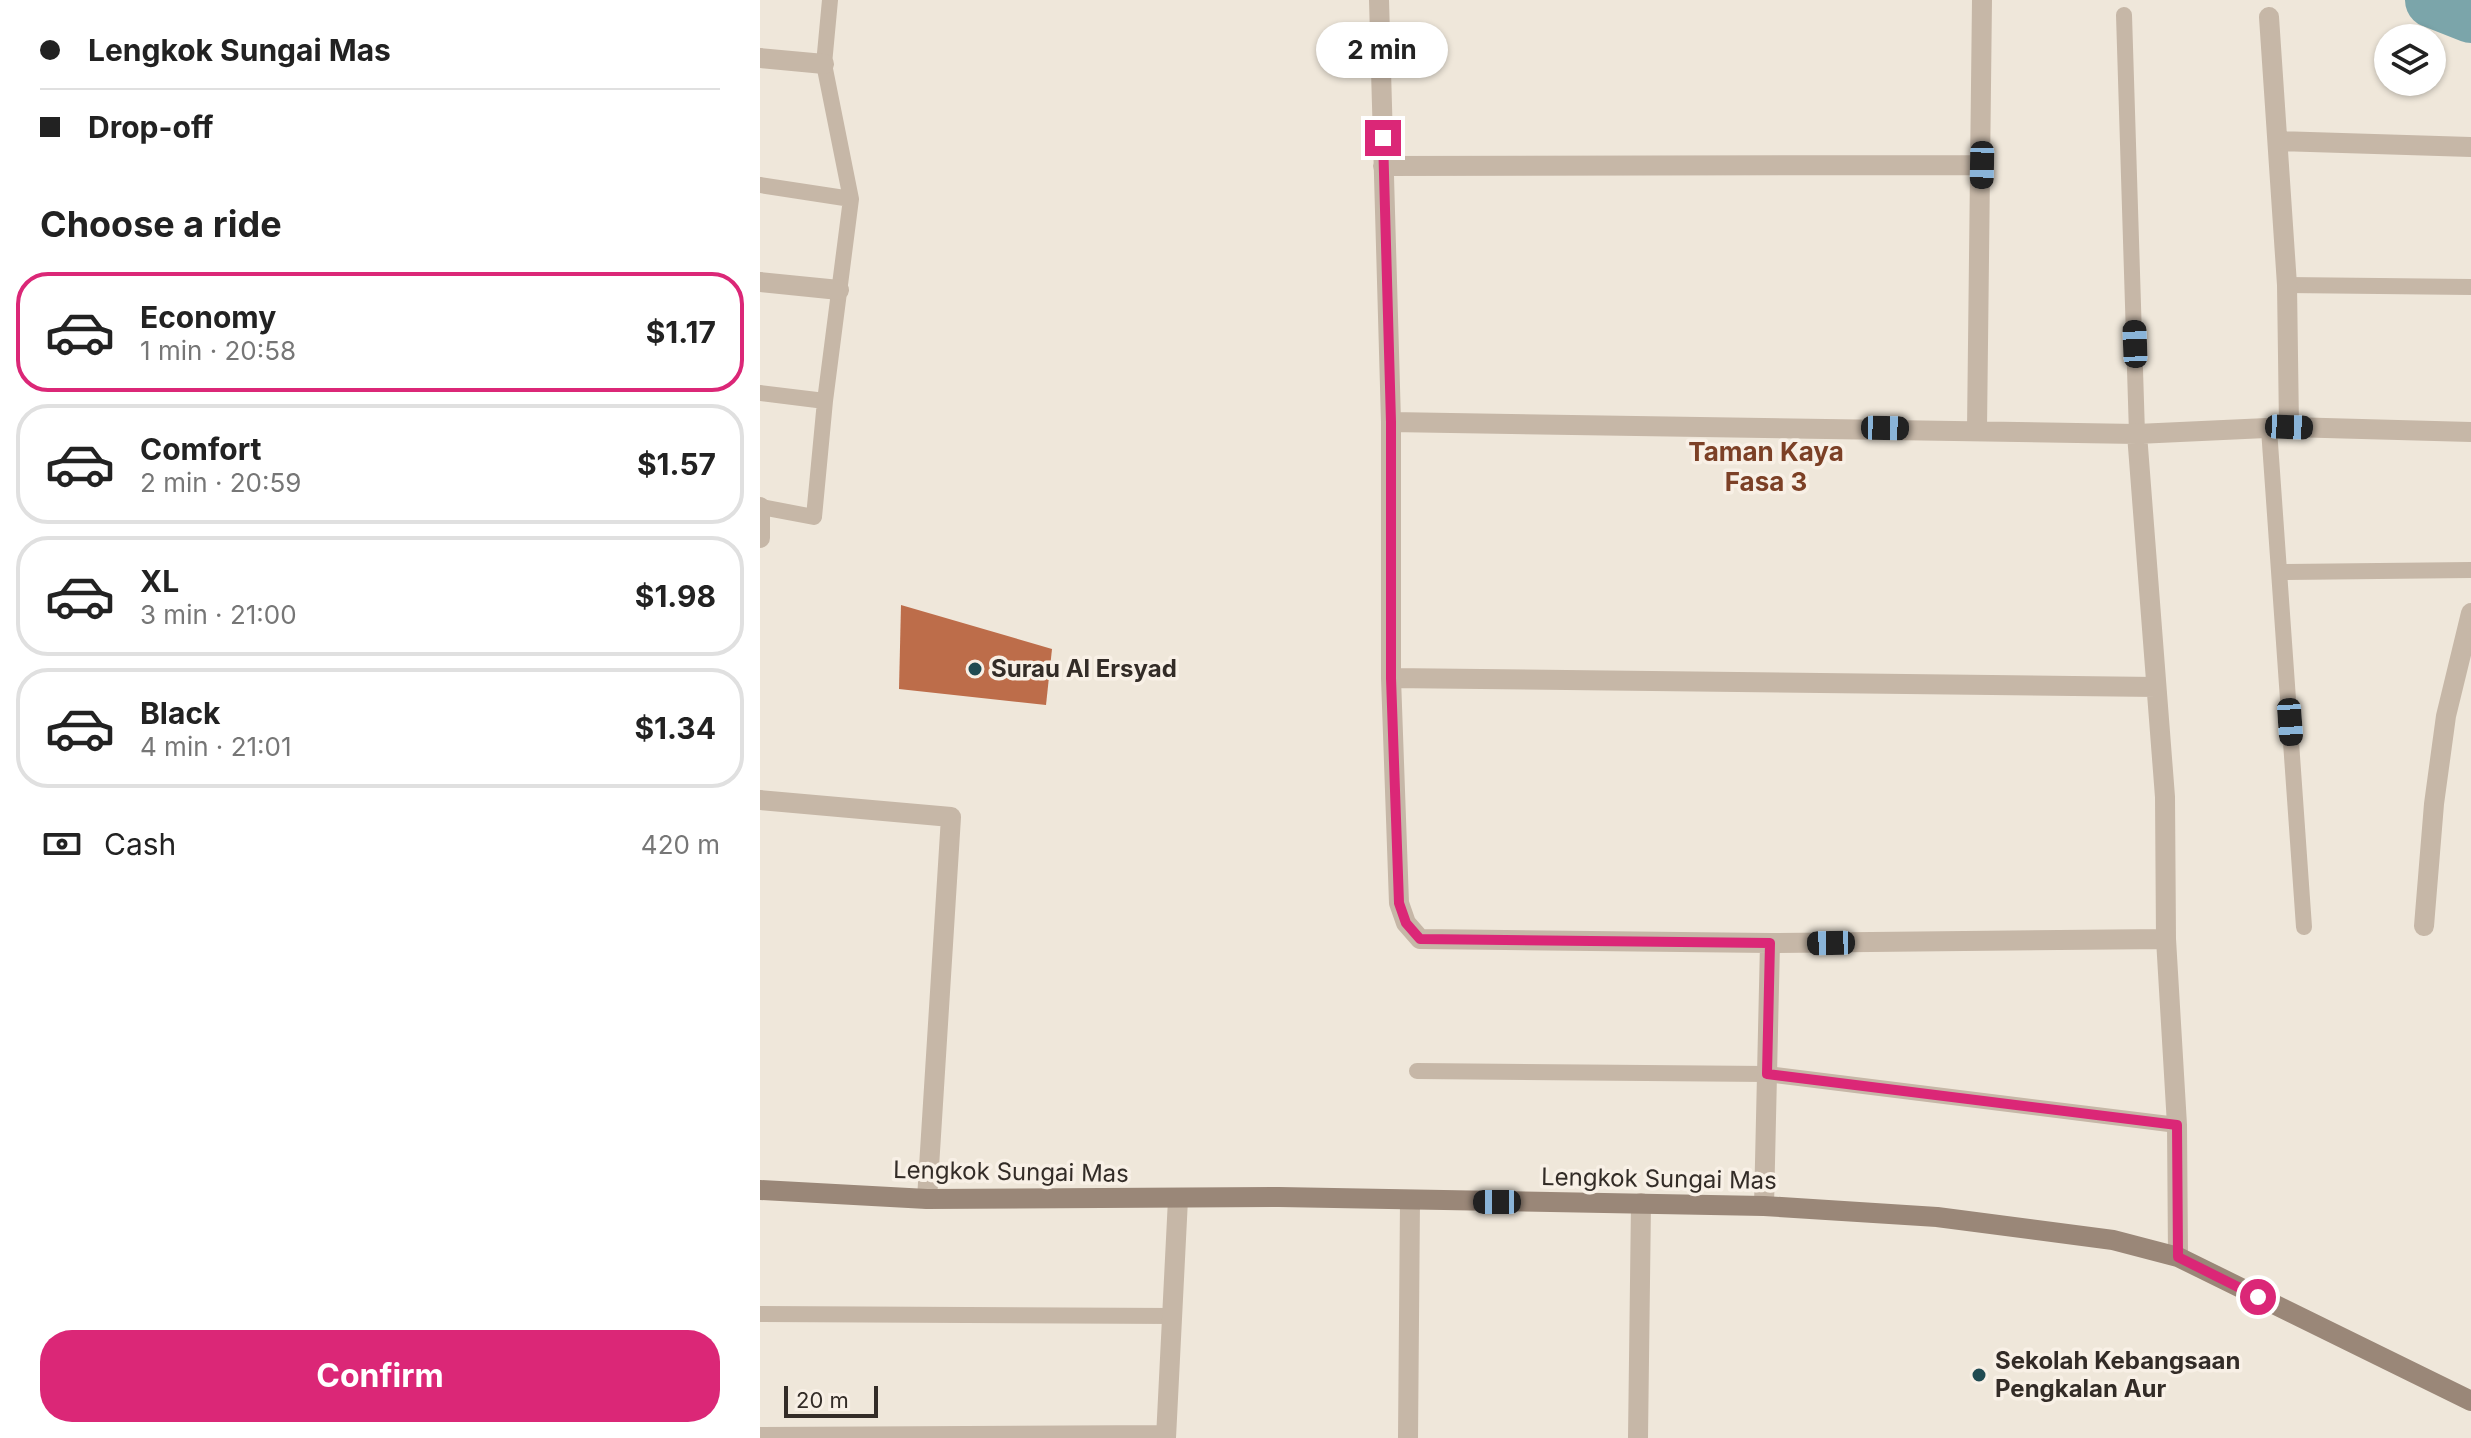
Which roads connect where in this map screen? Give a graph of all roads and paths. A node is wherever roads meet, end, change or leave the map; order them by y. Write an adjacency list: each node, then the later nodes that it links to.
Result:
1 (830, 0): 7 (lane)
2 (1379, 0): 11 (street)
3 (1982, 0): 10 (street)
4 (2124, 15): 24 (lane)
5 (2269, 17): 8 (street)
6 (760, 58): 7 (street)
7 (824, 64): 13 (lane)
8 (2278, 141): 9 (street); 15 (street)
9 (2471, 147)
10 (1982, 165): 11 (street); 22 (street)
11 (1383, 166): 20 (street)
12 (760, 185): 13 (lane)
13 (851, 199): 17 (lane)
14 (760, 282): 17 (street)
15 (2287, 285): 16 (lane); 21 (street)
16 (2471, 287)
17 (839, 290): 19 (lane)
18 (760, 393): 19 (lane)
19 (825, 401): 25 (lane)
20 (1391, 422): 22 (street); 30 (street)
21 (2279, 428): 23 (street); 24 (street); 28 (lane)
22 (1977, 430): 24 (street)
23 (2471, 432)
24 (2137, 434): 31 (street)
25 (761, 507): 26 (street)
26 (760, 538)
27 (2471, 570): 28 (lane)
28 (2280, 572): 34 (lane)
29 (2471, 613): 33 (street)
30 (1391, 678): 31 (street); 36 (street)
31 (2156, 687): 35 (street)
32 (760, 800): 41 (street)
33 (2424, 926)
34 (2304, 927)
35 (2166, 939): 36 (street); 39 (street)
36 (1770, 943): 38 (street)
37 (1417, 1071): 38 (lane)
38 (1767, 1074): 39 (lane); 45 (street)
39 (2177, 1125): 46 (street)
40 (760, 1190): 41 (street, Lengkok Sungai Mas)
41 (927, 1199): 42 (street, Lengkok Sungai Mas)
42 (1178, 1199): 43 (street, Lengkok Sungai Mas); 48 (street)
43 (1410, 1201): 44 (street, Lengkok Sungai Mas); 52 (street)
44 (1641, 1203): 45 (street, Lengkok Sungai Mas); 53 (street)
45 (1764, 1206): 46 (street, Lengkok Sungai Mas)
46 (2178, 1257): 49 (street, Lengkok Sungai Mas)
47 (760, 1314): 48 (lane)
48 (1172, 1316): 50 (street)
49 (2471, 1401)
50 (1166, 1436): 51 (street)
51 (760, 1437)
52 (1408, 1438)
53 (1638, 1438)

